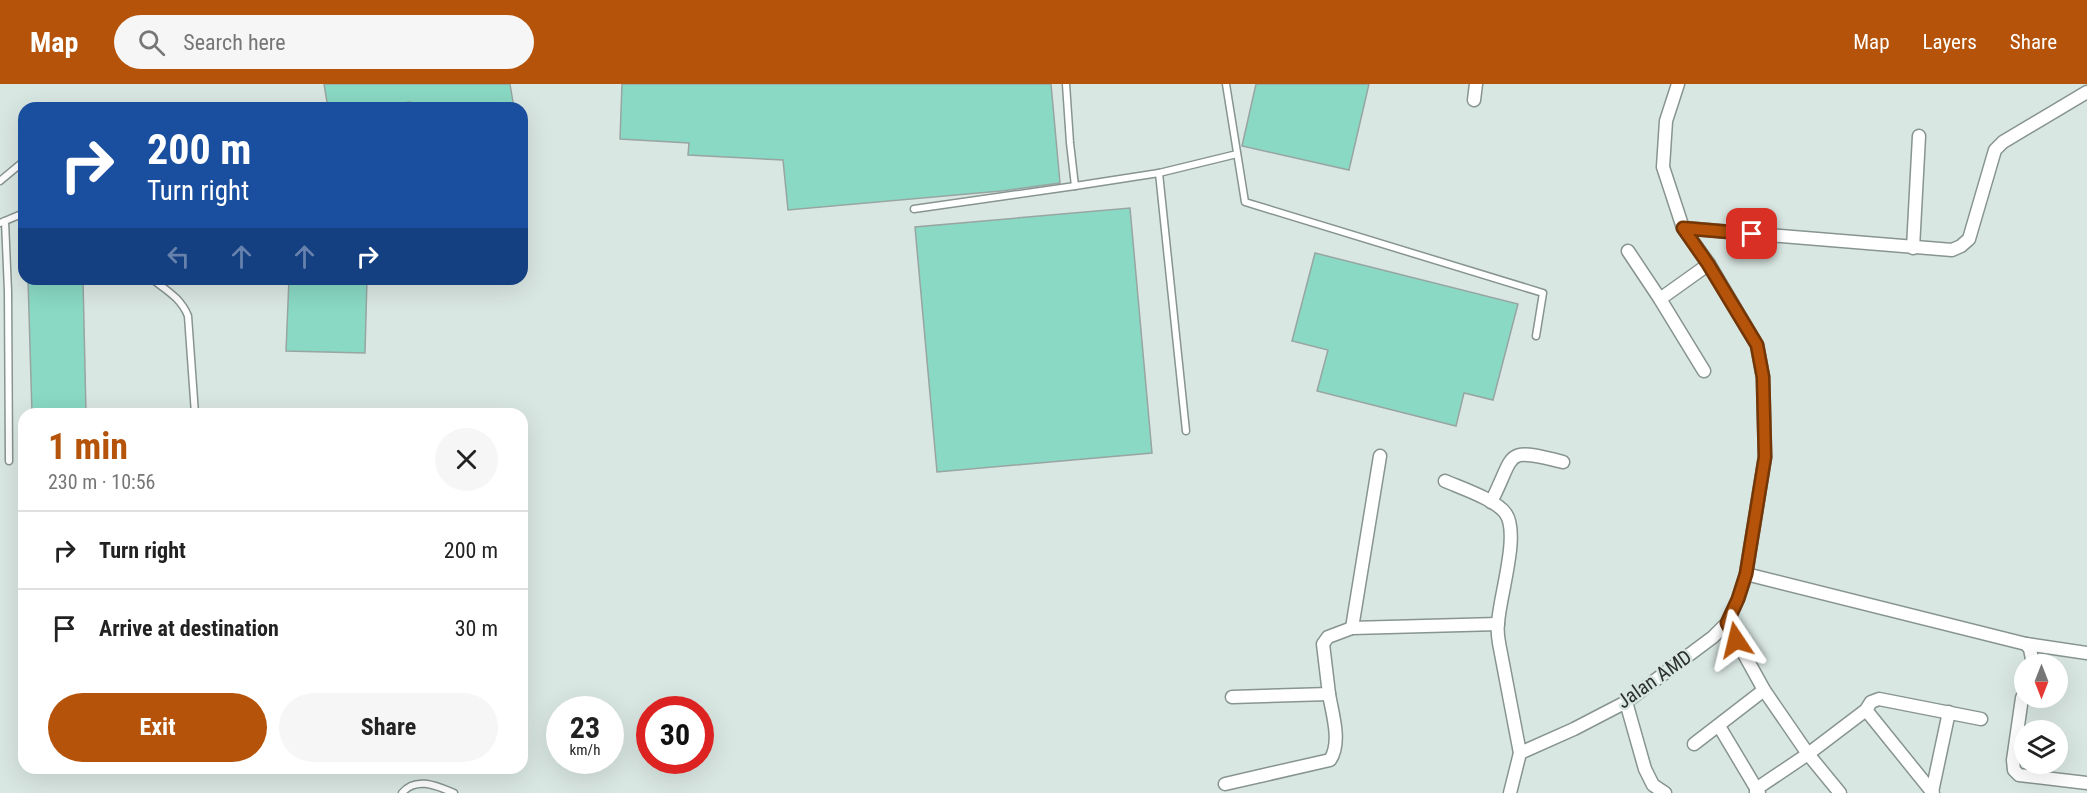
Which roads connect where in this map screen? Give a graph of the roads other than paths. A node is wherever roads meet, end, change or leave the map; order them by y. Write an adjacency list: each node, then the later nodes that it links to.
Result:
1 (1066, 84): 12 (lane)
2 (1226, 84): 8 (lane)
3 (1476, 84): 6 (street)
4 (1676, 84): 16 (street, Jalan AMD)
5 (2087, 92): 17 (street)
6 (1474, 100)
7 (1919, 136): 17 (street)
8 (1238, 154): 10 (lane); 22 (lane)
9 (18, 166): 11 (lane)
10 (1159, 173): 12 (lane); 25 (lane)
11 (0, 181)
12 (1076, 186): 13 (lane)
13 (914, 209)
14 (18, 215): 15 (lane)
15 (2, 222): 27 (lane)
16 (1683, 228): 17 (street); 19 (street, Jalan AMD)
17 (1913, 248)
18 (1628, 251): 21 (street)
19 (1708, 264): 21 (street); 31 (street, Jalan AMD)
20 (159, 285): 24 (lane)
21 (1660, 299): 23 (street)
22 (1536, 336)
23 (1704, 371)
24 (195, 408)
25 (1186, 431)
26 (1380, 456): 34 (street)
27 (9, 461)
28 (1563, 462): 30 (street)
29 (1445, 481): 30 (street)
30 (1491, 502): 33 (street)
31 (1746, 574): 32 (street, Jalan AMD); 35 (street)
32 (1727, 623): 38 (street); 41 (street, Jalan AMD)
33 (1498, 624): 34 (street); 48 (street)
34 (1352, 628): 39 (street)
35 (2026, 644): 36 (street); 37 (street)
36 (2087, 653)
37 (2031, 654)
38 (1764, 690): 46 (street); 49 (street)
39 (1329, 694): 40 (street); 52 (street)
40 (1232, 697)
41 (1626, 702): 48 (street, Jalan AMD); 50 (street)
42 (2021, 708): 51 (street)
43 (1866, 710): 44 (street); 49 (street); 54 (street)
44 (1949, 712): 45 (street); 54 (street)
45 (1981, 719)
46 (1719, 726): 47 (street); 53 (street)
47 (1694, 744)
48 (1520, 753): 57 (street)
49 (1808, 754): 53 (street); 60 (street)
50 (1649, 777): 58 (street); 59 (street)
51 (2087, 783)
52 (1225, 784)
53 (1757, 792)
54 (1933, 792)
55 (402, 793): 56 (lane)
56 (454, 793)
57 (1510, 793)
58 (1646, 793)
59 (1665, 793)
60 (1840, 793)

